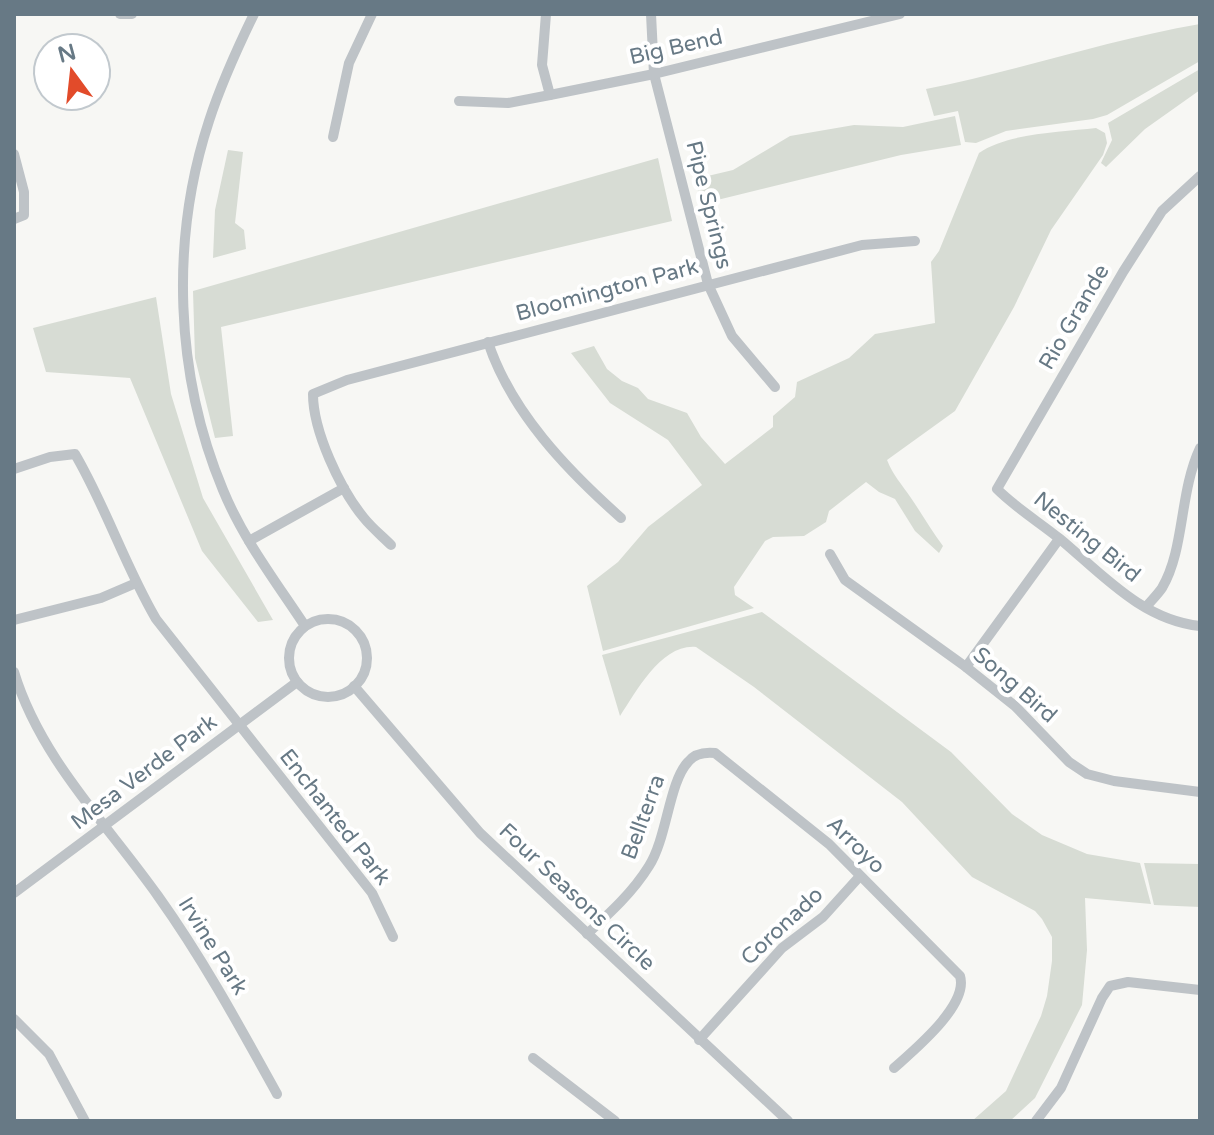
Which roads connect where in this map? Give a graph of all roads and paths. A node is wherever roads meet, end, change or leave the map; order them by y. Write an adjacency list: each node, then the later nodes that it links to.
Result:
1 (120, 14): 2 (street)
2 (132, 14)
3 (254, 14): 25 (street)
4 (371, 14): 11 (street)
5 (546, 14): 9 (street)
6 (651, 14): 8 (street, Pipe Springs)
7 (900, 14): 8 (street, Big Bend)
8 (654, 74): 9 (street, Big Bend); 16 (street, Pipe Springs)
9 (550, 95): 10 (street, Big Bend)
10 (459, 101)
11 (333, 137)
12 (14, 154): 14 (street)
13 (1200, 176): 22 (street, Rio Grande)
14 (19, 217)
15 (915, 241): 16 (street, Bloomington Park)
16 (708, 284): 17 (street, Bloomington Park); 18 (street, Pipe Springs)
17 (488, 342): 21 (street, Bloomington Park); 23 (street)
18 (775, 387)
19 (1200, 448): 29 (street)
20 (14, 469): 28 (street, Enchanted Park)
21 (344, 488): 25 (street); 26 (street)
22 (997, 489): 24 (street, Nesting Bird)
23 (621, 518)
24 (1059, 539): 29 (street, Nesting Bird); 33 (street)
25 (249, 541): 31 (street)
26 (391, 545)
27 (830, 554): 33 (street, Song Bird)
28 (136, 583): 30 (street); 37 (street, Enchanted Park)
29 (1146, 607): 32 (street, Nesting Bird)
30 (14, 620)
31 (305, 626): 35 (street); 36 (street)
32 (1200, 626)
33 (966, 667): 39 (street, Song Bird)
34 (14, 672): 40 (street, Irvine Park)
35 (297, 682): 36 (street); 37 (street, Mesa Verde Park)
36 (354, 686): 43 (street, Four Seasons Circle)
37 (239, 726): 40 (street, Mesa Verde Park); 44 (street, Enchanted Park)
38 (705, 752): 41 (street, Arroyo); 43 (street, Bellterra)
39 (1200, 792)
40 (104, 826): 42 (street, Mesa Verde Park); 50 (street, Irvine Park)
41 (860, 876): 47 (street, Coronado); 49 (street, Arroyo)
42 (14, 893)
43 (587, 934): 47 (street, Four Seasons Circle)
44 (393, 937)
45 (1200, 990): 54 (street)
46 (14, 1019): 51 (street)
47 (699, 1040): 53 (street, Four Seasons Circle)
48 (533, 1058): 52 (street)
49 (894, 1068)
50 (277, 1094)
51 (85, 1121)
52 (615, 1121)
53 (788, 1121)
54 (1036, 1121)

